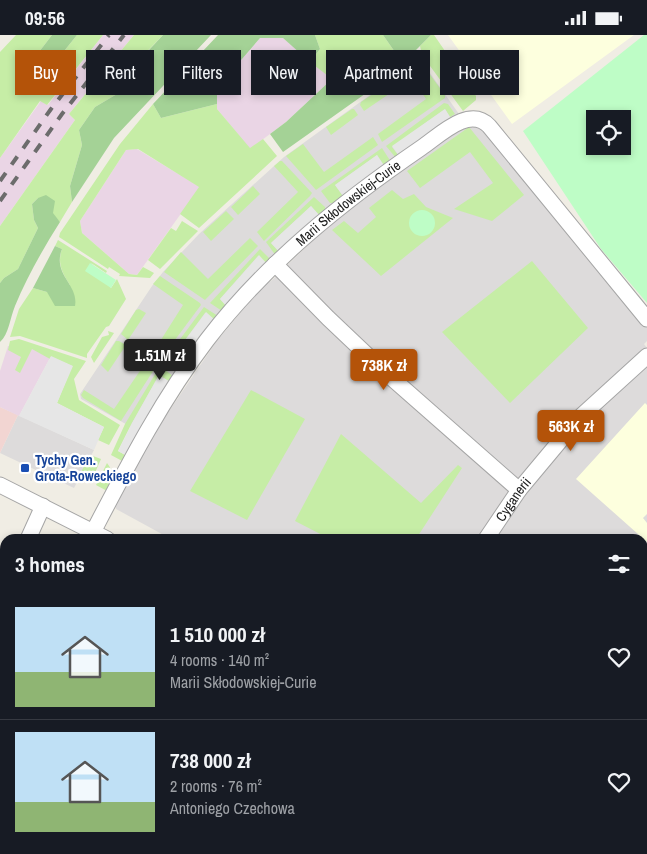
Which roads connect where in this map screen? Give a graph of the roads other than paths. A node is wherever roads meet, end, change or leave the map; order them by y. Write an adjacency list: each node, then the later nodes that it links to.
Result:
1 (275, 264): 2 (street, Marii Skłodowskiej-Curie); 5 (street); 7 (street, Marii Skłodowskiej-Curie)
2 (647, 319)
3 (647, 356): 5 (street, Cyganerii)
4 (0, 485): 6 (street)
5 (518, 490): 10 (street, Cyganerii)
6 (43, 506): 7 (street); 8 (street)
7 (93, 532): 9 (street)
8 (30, 534)
9 (97, 534)
10 (489, 534)

